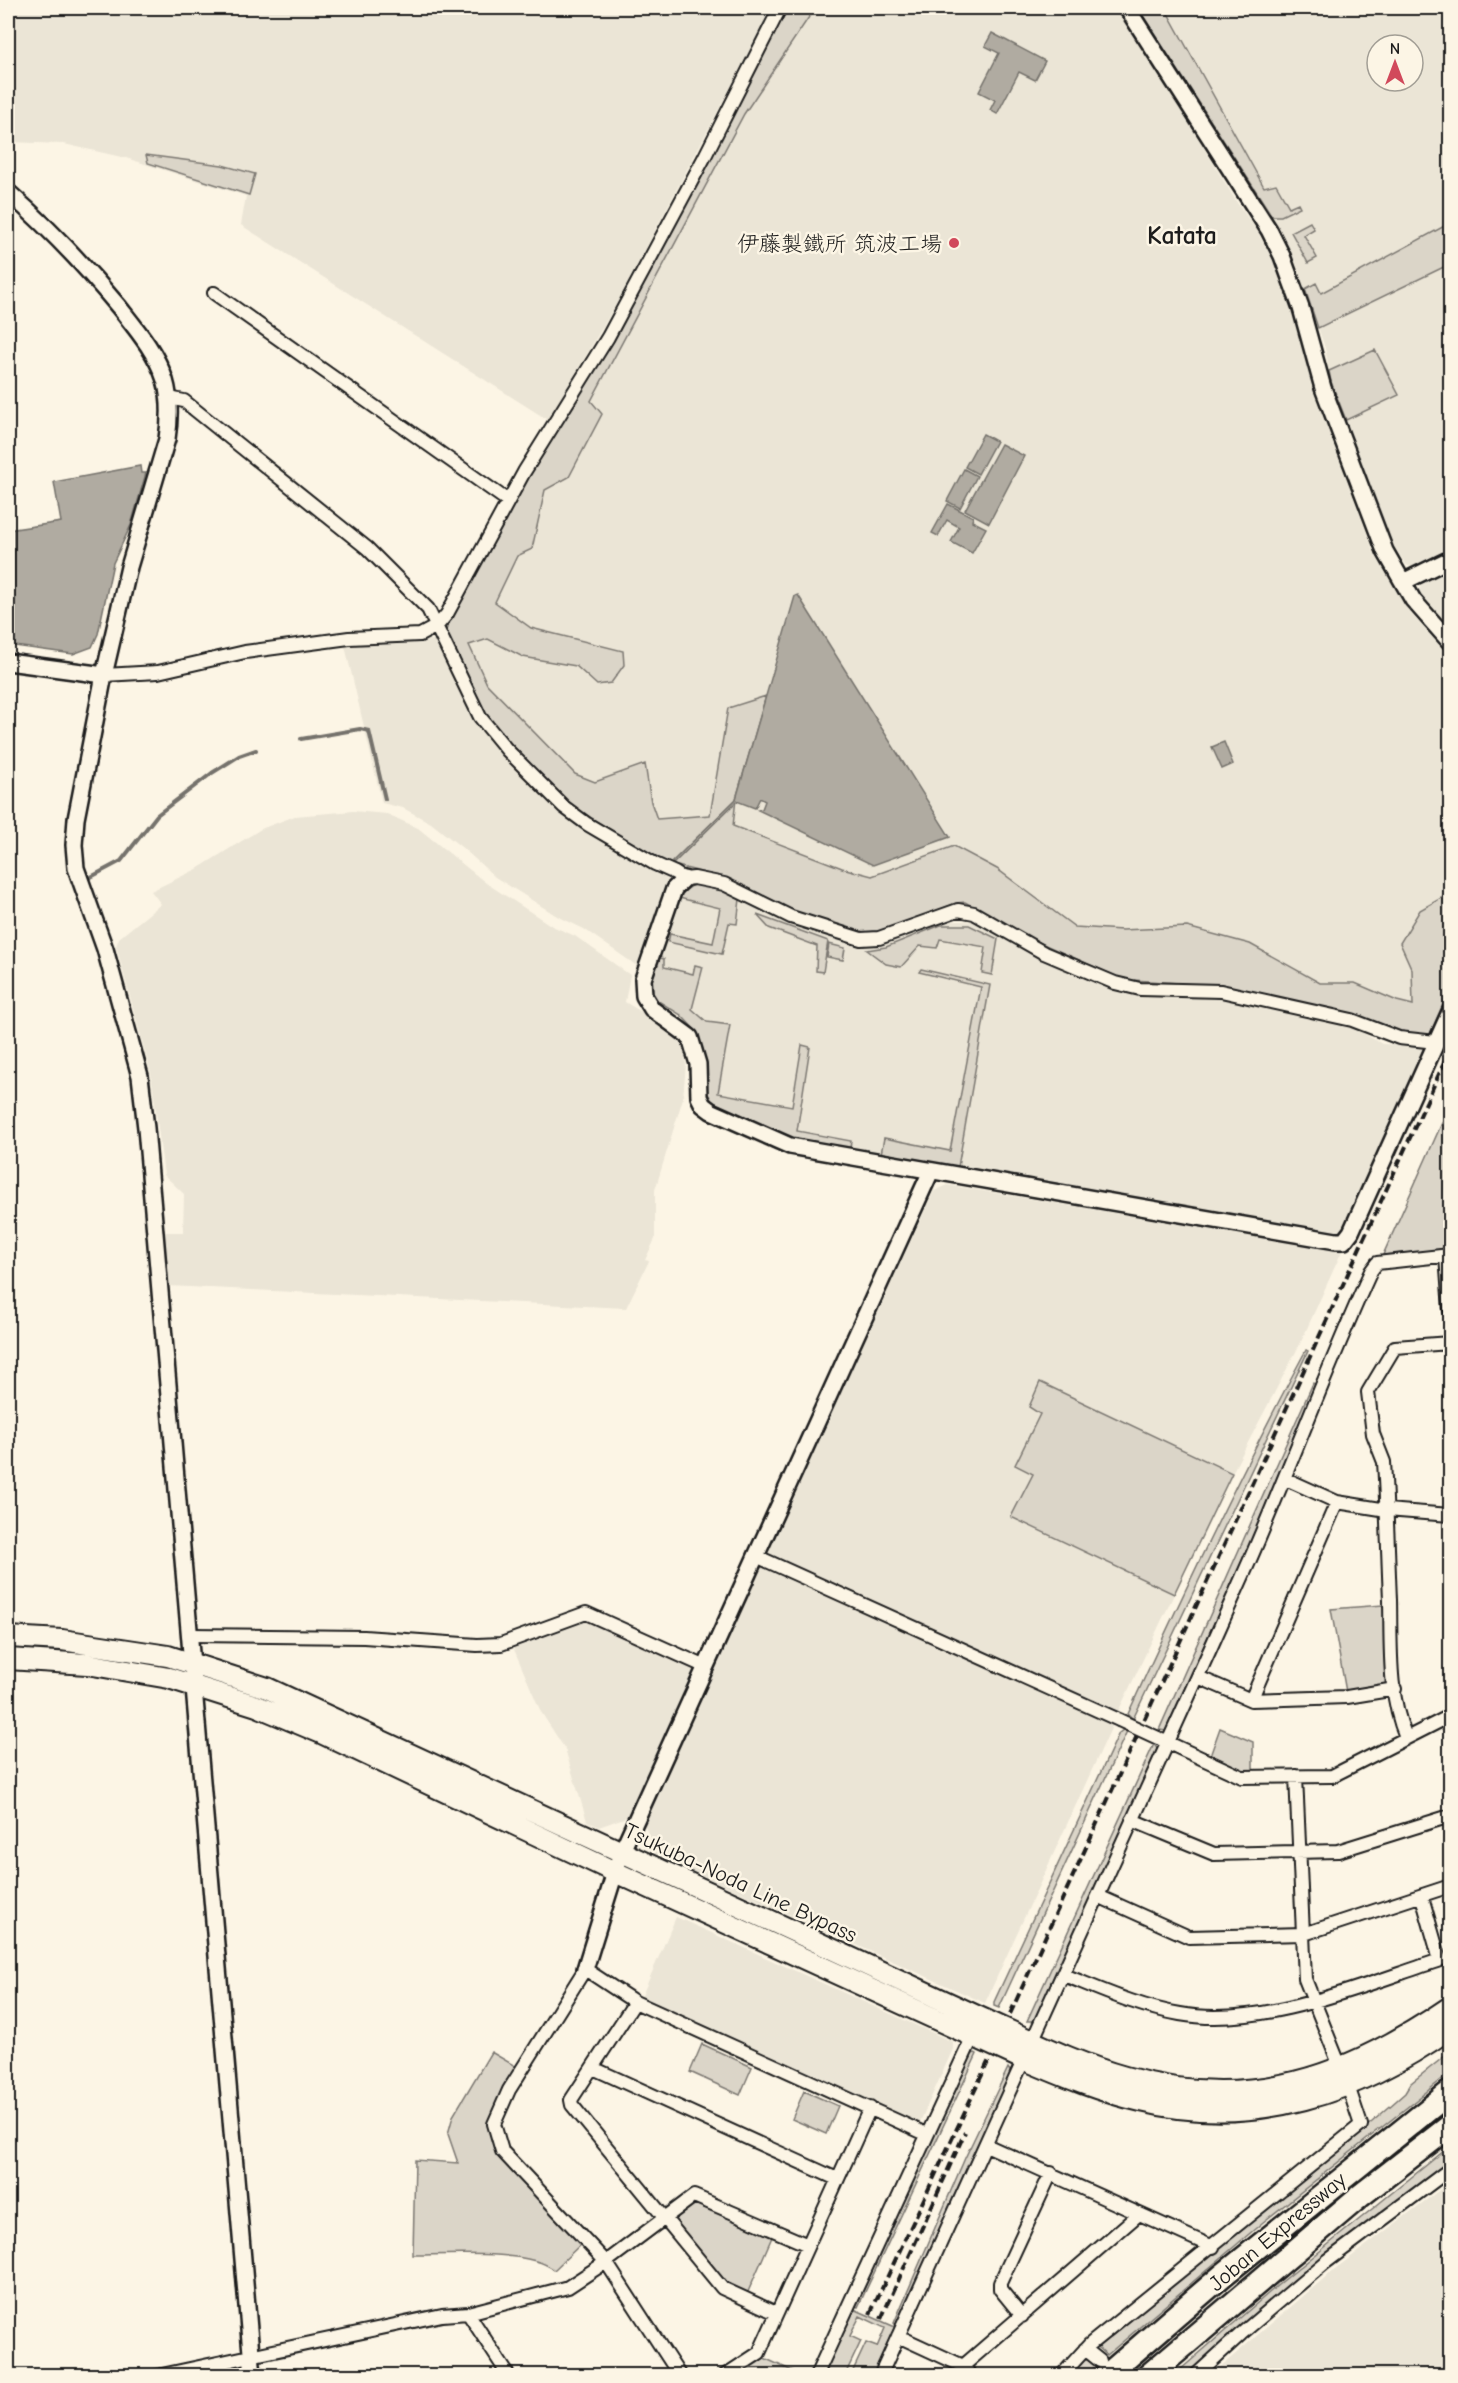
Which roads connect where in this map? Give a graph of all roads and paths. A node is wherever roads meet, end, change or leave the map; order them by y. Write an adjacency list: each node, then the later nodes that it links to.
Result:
1 (780, 8): 6 (street)
2 (1127, 8): 8 (street)
3 (8, 192): 5 (street)
4 (214, 293): 6 (street)
5 (169, 398): 9 (street); 12 (street)
6 (508, 501): 9 (street)
7 (1450, 559): 8 (street)
8 (1403, 582): 10 (street)
9 (437, 626): 12 (street); 13 (street)
10 (1450, 642)
11 (8, 662): 12 (street)
12 (104, 675): 25 (street)
13 (684, 879): 15 (street); 16 (street)
14 (1450, 1012): 15 (street)
15 (1436, 1042): 16 (street)
16 (931, 1171): 24 (street)
17 (1448, 1256): 18 (street); 20 (street)
18 (1450, 1310)
19 (1450, 1343): 22 (street)
20 (1286, 1479): 21 (street); 30 (street)
21 (1337, 1502): 22 (street); 33 (street)
22 (1387, 1510): 23 (street); 32 (street)
23 (1450, 1515)
24 (756, 1556): 29 (street); 36 (street, bridge)
25 (190, 1635): 28 (street); 29 (street)
26 (8, 1637): 28 (main road, Tsukuba-Noda Line Bypass)
27 (8, 1659): 31 (main road, Tsukuba-Noda Line Bypass)
28 (192, 1663): 31 (street); 41 (main road, Tsukuba-Noda Line Bypass)
29 (706, 1667): 41 (street)
30 (1198, 1677): 33 (street); 36 (street)
31 (194, 1685): 42 (main road, Tsukuba-Noda Line Bypass); 75 (street)
32 (1395, 1689): 33 (street); 35 (street)
33 (1251, 1700)
34 (1450, 1716): 35 (street)
35 (1406, 1737): 37 (street)
36 (1163, 1740): 37 (street); 39 (street)
37 (1296, 1776): 40 (street)
38 (1450, 1816): 40 (street)
39 (1132, 1820): 40 (street); 44 (street)
40 (1301, 1852): 46 (street)
41 (621, 1853): 42 (street); 54 (main road, Tsukuba-Noda Line Bypass)
42 (615, 1872): 47 (street); 53 (main road, Tsukuba-Noda Line Bypass)
43 (1450, 1886): 45 (street)
44 (1098, 1896): 46 (street); 48 (street)
45 (1422, 1897): 46 (street); 49 (street)
46 (1304, 1934): 49 (street)
47 (585, 1969): 50 (street); 69 (street)
48 (1064, 1974): 49 (street); 54 (street)
49 (1314, 2000): 56 (street)
50 (635, 2002): 55 (street); 58 (street)
51 (1450, 2007): 56 (main road, Tsukuba-Noda Line Bypass)
52 (1450, 2028): 56 (main road, Tsukuba-Noda Line Bypass)
53 (973, 2036): 54 (main road, Tsukuba-Noda Line Bypass); 60 (street)
54 (1029, 2050): 56 (main road, Tsukuba-Noda Line Bypass); 61 (street)
55 (593, 2068): 64 (street); 66 (street)
56 (1345, 2077): 68 (street)
57 (1450, 2092): 76 (highway, Joban Expressway)
58 (870, 2109): 60 (street); 64 (street)
59 (1450, 2126): 86 (highway, Joban Expressway)
60 (926, 2134): 83 (street)
61 (986, 2145): 63 (street); 73 (street)
62 (1450, 2169): 87 (street)
63 (1051, 2174): 65 (street); 72 (street)
64 (837, 2179): 67 (street)
65 (1139, 2214): 68 (street); 72 (street)
66 (665, 2217): 67 (street); 69 (street); 71 (street)
67 (808, 2246): 71 (street)
68 (1213, 2247): 74 (street)
69 (606, 2262): 70 (street); 81 (street)
70 (468, 2313): 75 (street); 80 (street)
71 (776, 2313): 82 (street)
72 (1023, 2316): 77 (street)
73 (898, 2336): 77 (street); 84 (street)
74 (1085, 2349): 76 (street); 85 (street)
75 (251, 2355): 78 (street); 79 (street)
76 (1103, 2368)
77 (967, 2371)
78 (157, 2376)
79 (253, 2376)
80 (508, 2376)
81 (680, 2376)
82 (724, 2376)
83 (816, 2376)
84 (880, 2376)
85 (1061, 2376)
86 (1148, 2376)
87 (1195, 2376)

